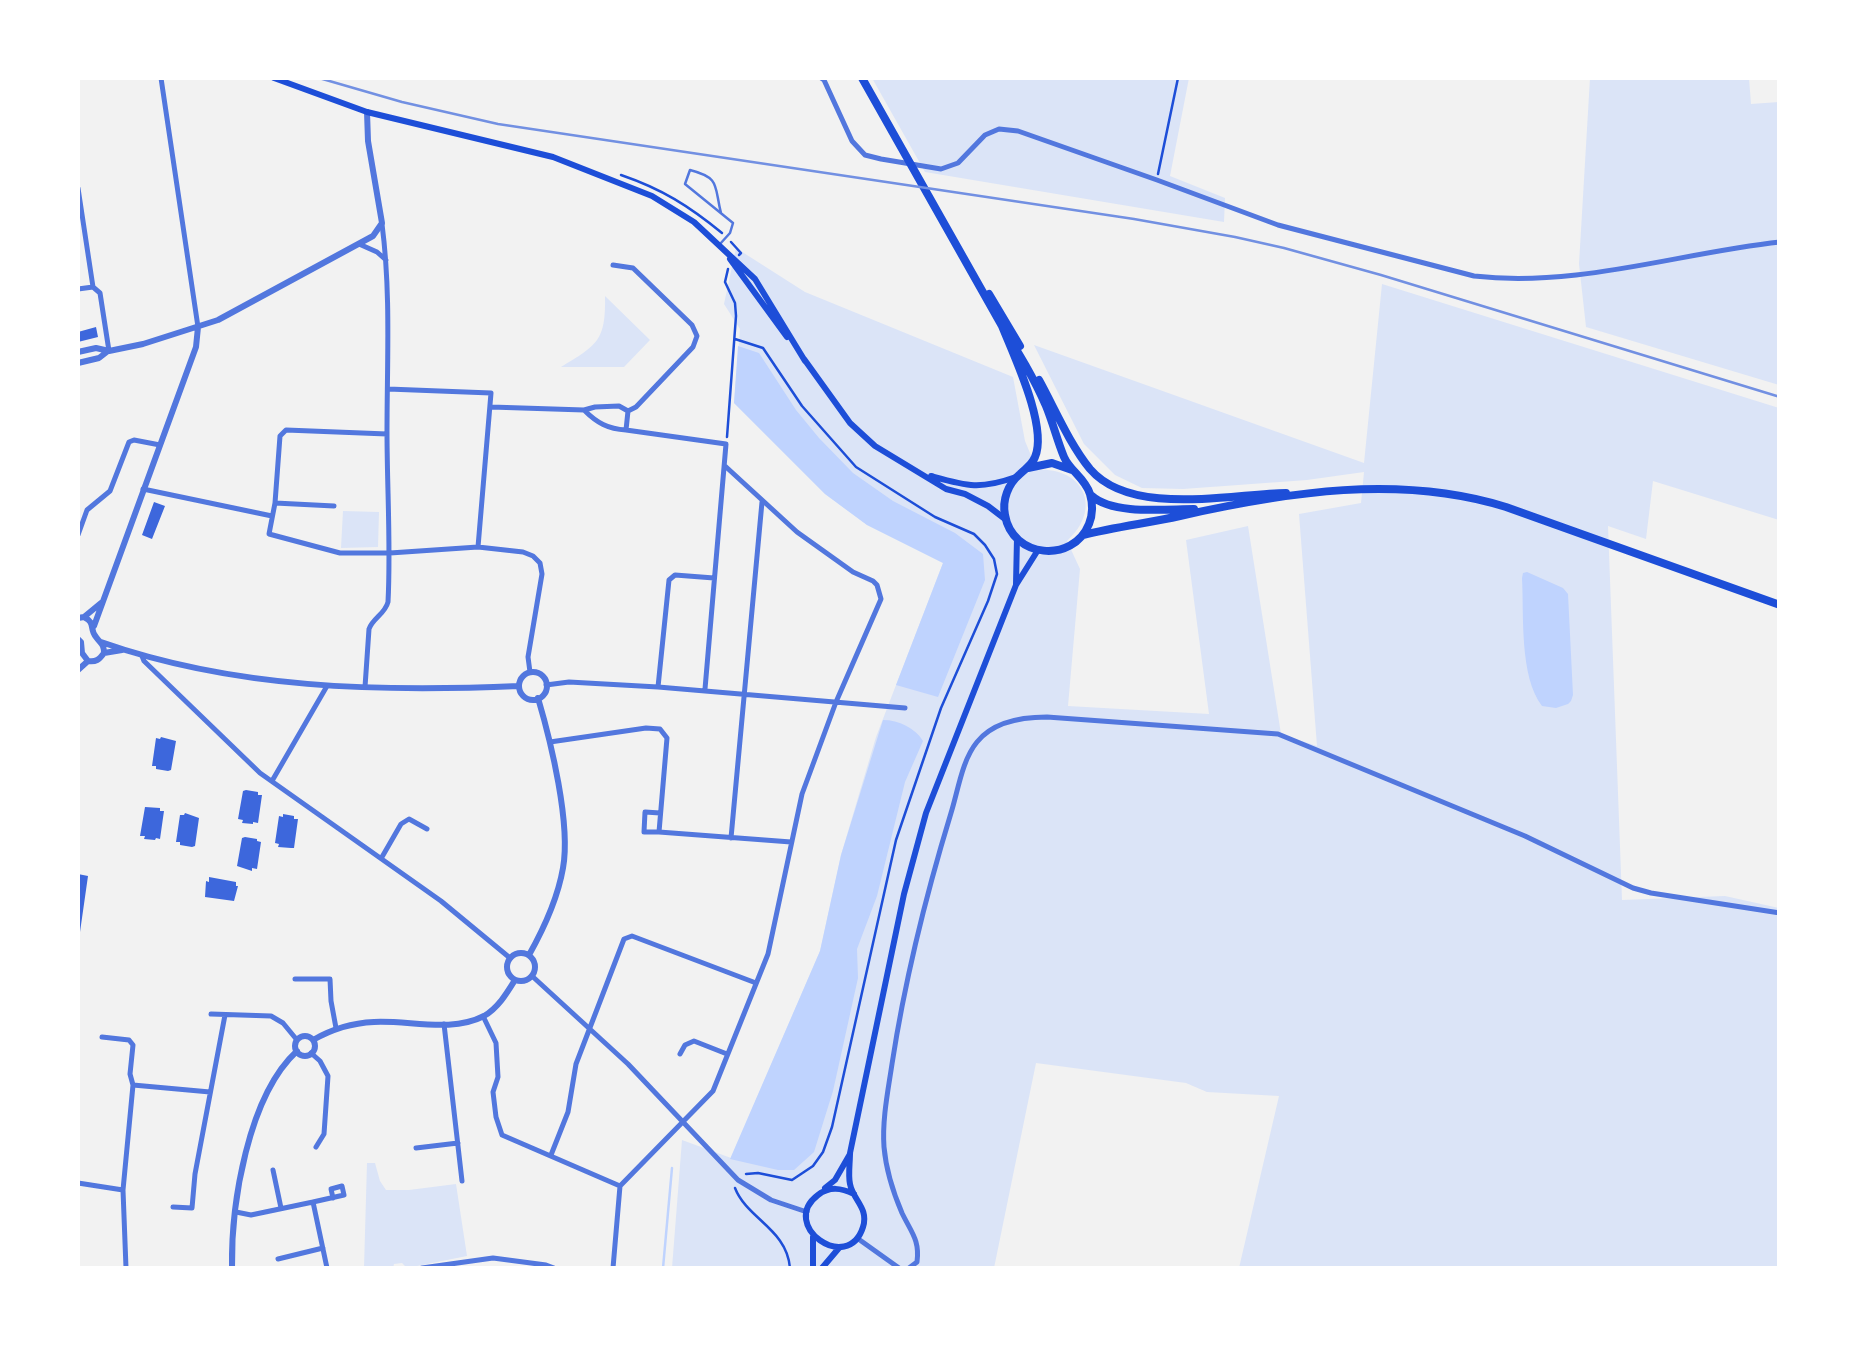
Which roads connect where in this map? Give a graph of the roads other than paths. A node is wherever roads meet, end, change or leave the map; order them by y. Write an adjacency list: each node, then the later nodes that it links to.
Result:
1 (161, 78): 19 (street)
2 (274, 78): 5 (main road)
3 (821, 78): 10 (street)
4 (862, 78): 13 (main road)
5 (367, 112): 9 (street); 12 (main road)
6 (78, 188): 7 (street)
7 (78, 200): 16 (street)
8 (721, 213): 8 (lane); 12 (lane)
9 (382, 224): 11 (street); 14 (street)
10 (1780, 242)
11 (359, 244): 14 (street); 19 (street)
12 (720, 244): 33 (main road)
13 (960, 252): 18 (main road); 36 (main road)
14 (387, 260): 23 (street)
15 (614, 265): 26 (street)
16 (93, 286): 17 (street); 20 (street)
17 (78, 289)
18 (1002, 326): 31 (main road); 32 (main road)
19 (198, 327): 20 (street); 29 (street)
20 (109, 350): 21 (street); 22 (street)
21 (78, 352)
22 (78, 363)
23 (388, 389): 24 (street); 28 (street)
24 (490, 407): 25 (street); 47 (street)
25 (584, 410): 26 (street); 27 (street)
26 (628, 411): 27 (street)
27 (626, 430): 30 (street)
28 (387, 434): 39 (street); 49 (street)
29 (160, 445): 35 (street); 44 (street)
30 (725, 466): 38 (street); 50 (street)
31 (1027, 468): 32 (main road); 34 (main road)
32 (1072, 470): 37 (main road)
33 (920, 474): 34 (main road); 43 (main road)
34 (1016, 477): 43 (main road)
35 (143, 489): 42 (street); 52 (street)
36 (1320, 492): 41 (main road); 53 (main road)
37 (1090, 496): 41 (main road); 45 (main road)
38 (762, 500): 72 (street); 74 (street)
39 (275, 503): 40 (street); 42 (street)
40 (334, 506)
41 (1204, 510): 45 (main road)
42 (272, 516): 49 (street)
43 (1006, 520): 46 (main road)
44 (78, 535)
45 (1082, 535): 48 (main road)
46 (1017, 538): 48 (main road); 51 (main road)
47 (478, 546): 49 (street); 64 (street)
48 (1038, 550): 51 (main road)
49 (390, 553): 70 (street)
50 (714, 578): 69 (street); 71 (street)
51 (1016, 585): 111 (main road)
52 (102, 601): 54 (street); 55 (street)
53 (1780, 605)
54 (81, 617): 55 (street)
55 (94, 626): 57 (street)
56 (78, 639): 59 (street)
57 (101, 642): 58 (street); 60 (street)
58 (123, 650): 60 (street); 61 (street)
59 (82, 653): 62 (street); 63 (street)
60 (104, 654): 62 (street)
61 (142, 656): 65 (street); 78 (street)
62 (88, 661): 63 (street)
63 (78, 667)
64 (530, 672): 67 (street); 68 (street)
65 (313, 685): 66 (street); 75 (street)
66 (327, 686): 70 (street); 75 (street)
67 (519, 686): 70 (street); 73 (street)
68 (546, 686): 69 (street); 73 (street)
69 (658, 687): 71 (street)
70 (366, 688)
71 (704, 690): 72 (street)
72 (744, 694): 74 (street); 82 (street)
73 (538, 698): 77 (street)
74 (836, 702): 76 (street); 83 (street)
75 (315, 704): 78 (street)
76 (905, 708)
77 (550, 742): 79 (street); 86 (street)
78 (272, 780): 84 (street)
79 (660, 813): 81 (street); 81 (street)
80 (427, 829): 84 (street)
81 (659, 832): 82 (street)
82 (731, 838): 83 (street)
83 (791, 842): 91 (street)
84 (382, 858): 87 (street)
85 (1780, 913): 140 (street)
86 (529, 956): 87 (street); 88 (street)
87 (510, 958): 90 (street)
88 (532, 976): 90 (street); 96 (street)
89 (295, 979): 97 (street)
90 (515, 980): 94 (street)
91 (756, 983): 96 (street); 104 (street)
92 (212, 1014): 93 (street)
93 (225, 1015): 99 (street); 106 (street)
94 (483, 1016): 95 (street); 112 (street)
95 (444, 1024): 97 (street); 108 (street)
96 (590, 1027): 107 (street); 112 (street)
97 (336, 1028): 100 (street)
98 (102, 1037): 105 (street)
99 (297, 1040): 100 (street); 101 (street)
100 (313, 1040): 102 (street)
101 (297, 1052): 102 (street); 124 (street)
102 (311, 1054): 109 (street)
103 (680, 1054): 104 (street)
104 (727, 1054): 107 (street)
105 (134, 1086): 106 (street); 117 (street)
106 (210, 1092): 122 (street)
107 (684, 1122): 116 (street); 125 (street)
108 (458, 1143): 110 (street); 114 (street)
109 (316, 1147)
110 (416, 1148)
111 (850, 1153): 118 (main road); 119 (main road)
112 (551, 1155): 116 (street)
113 (273, 1170): 123 (street)
114 (462, 1180)
115 (78, 1184): 117 (street)
116 (620, 1186): 136 (street)
117 (123, 1190): 131 (street)
118 (821, 1192): 119 (main road); 125 (main road)
119 (854, 1194): 127 (main road)
120 (333, 1198): 121 (street)
121 (313, 1202): 123 (street); 128 (street)
122 (172, 1207)
123 (281, 1208): 124 (street)
124 (236, 1212): 132 (street)
125 (807, 1212): 126 (main road)
126 (813, 1236): 129 (main road); 137 (main road)
127 (857, 1238): 129 (main road); 139 (street)
128 (323, 1248): 130 (street); 133 (street)
129 (839, 1248): 138 (main road)
130 (278, 1258)
131 (126, 1268)
132 (232, 1268)
133 (327, 1268)
134 (422, 1268): 135 (street)
135 (554, 1268)
136 (613, 1268)
137 (813, 1268)
138 (822, 1268)
139 (898, 1268)
140 (909, 1268)

